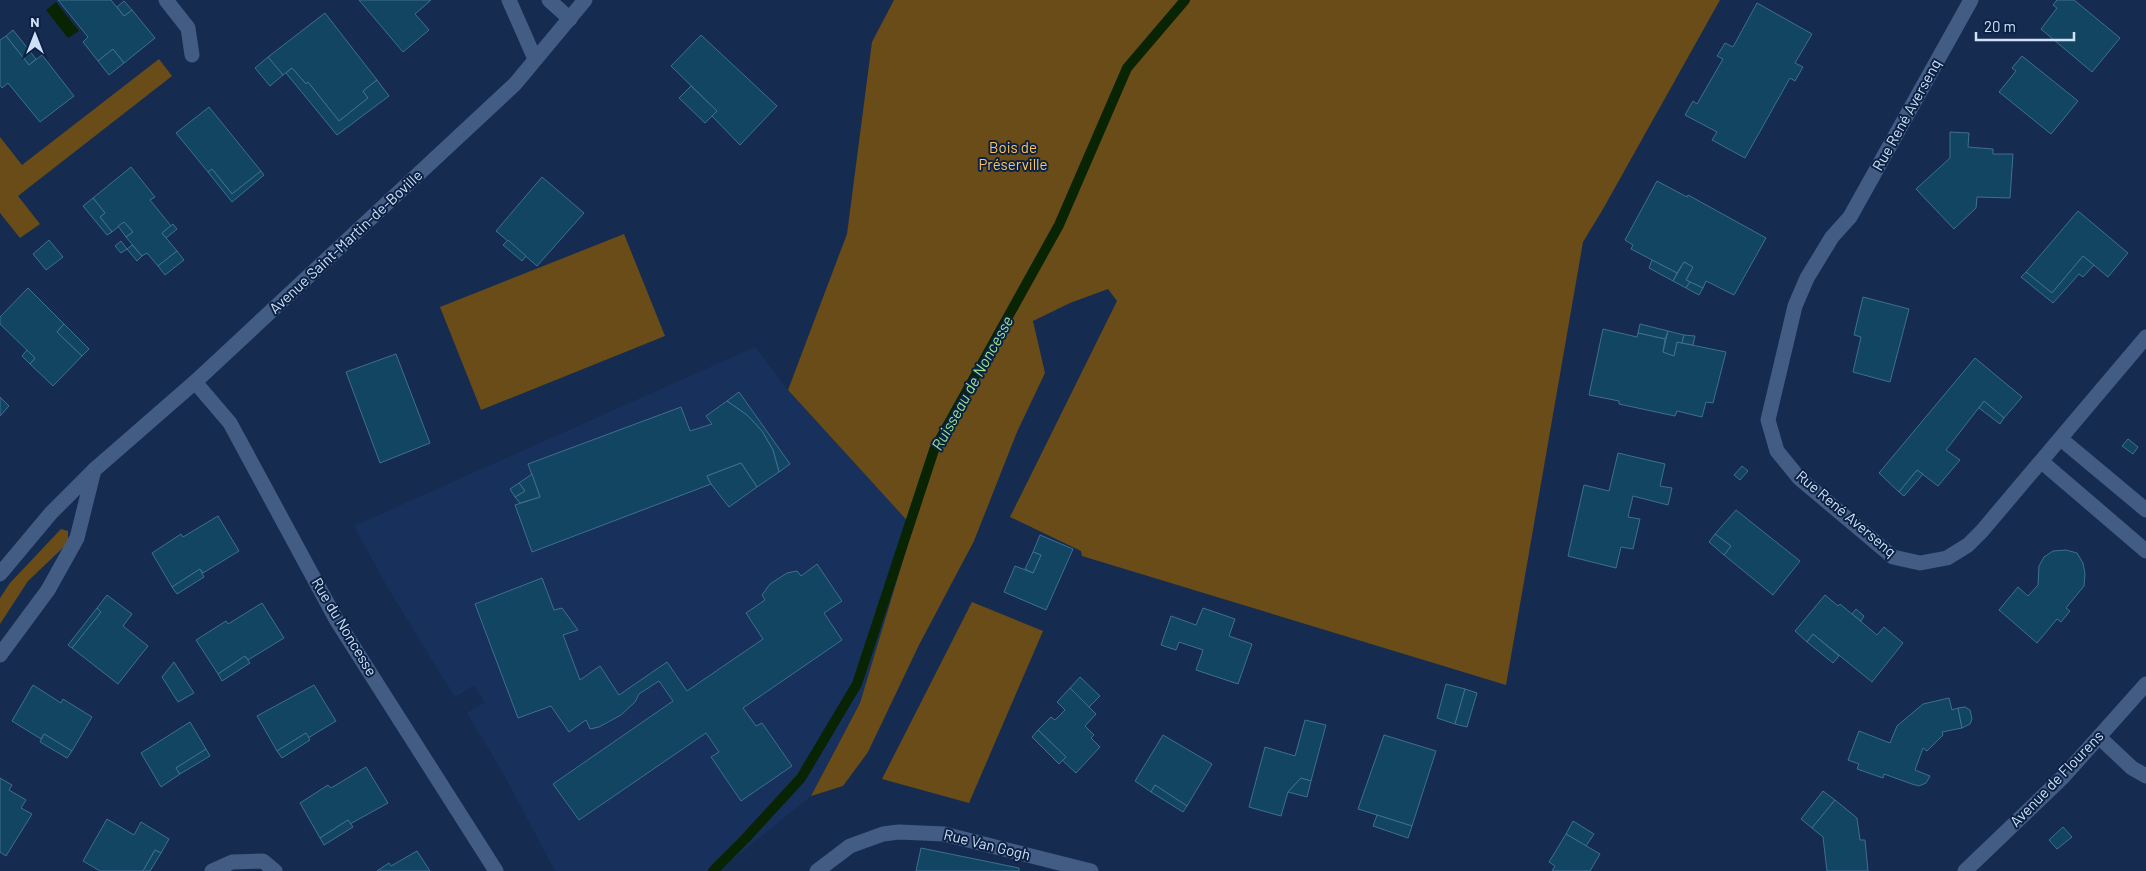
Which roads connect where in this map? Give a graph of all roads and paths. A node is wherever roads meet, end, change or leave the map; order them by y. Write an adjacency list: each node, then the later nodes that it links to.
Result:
1 (166, 0): 7 (street)
2 (509, 0): 8 (street)
3 (548, 0): 6 (street)
4 (585, 0): 6 (street, Avenue Saint-Martin-de-Boville)
5 (1971, 0): 12 (street, Rue René Aversenq)
6 (570, 19): 8 (street, Avenue Saint-Martin-de-Boville)
7 (192, 55)
8 (536, 60): 10 (street, Avenue Saint-Martin-de-Boville)
9 (2146, 337): 11 (street, Rue René Aversenq)
10 (195, 382): 13 (street, Avenue Saint-Martin-de-Boville); 23 (street, Rue du Noncesse)
11 (2061, 439): 12 (street, Rue René Aversenq); 14 (street)
12 (2042, 462): 15 (street)
13 (94, 470): 16 (street, Avenue Saint-Martin-de-Boville); 17 (street)
14 (2146, 510)
15 (2146, 551)
16 (0, 574)
17 (0, 655)
18 (2146, 684): 19 (street, Avenue de Flourens)
19 (2099, 737): 20 (street); 26 (street, Avenue de Flourens)
20 (2146, 776)
21 (212, 871): 22 (street)
22 (275, 871)
23 (496, 871)
24 (817, 871): 25 (street, Rue Van Gogh)
25 (1091, 871)
26 (1965, 871)

